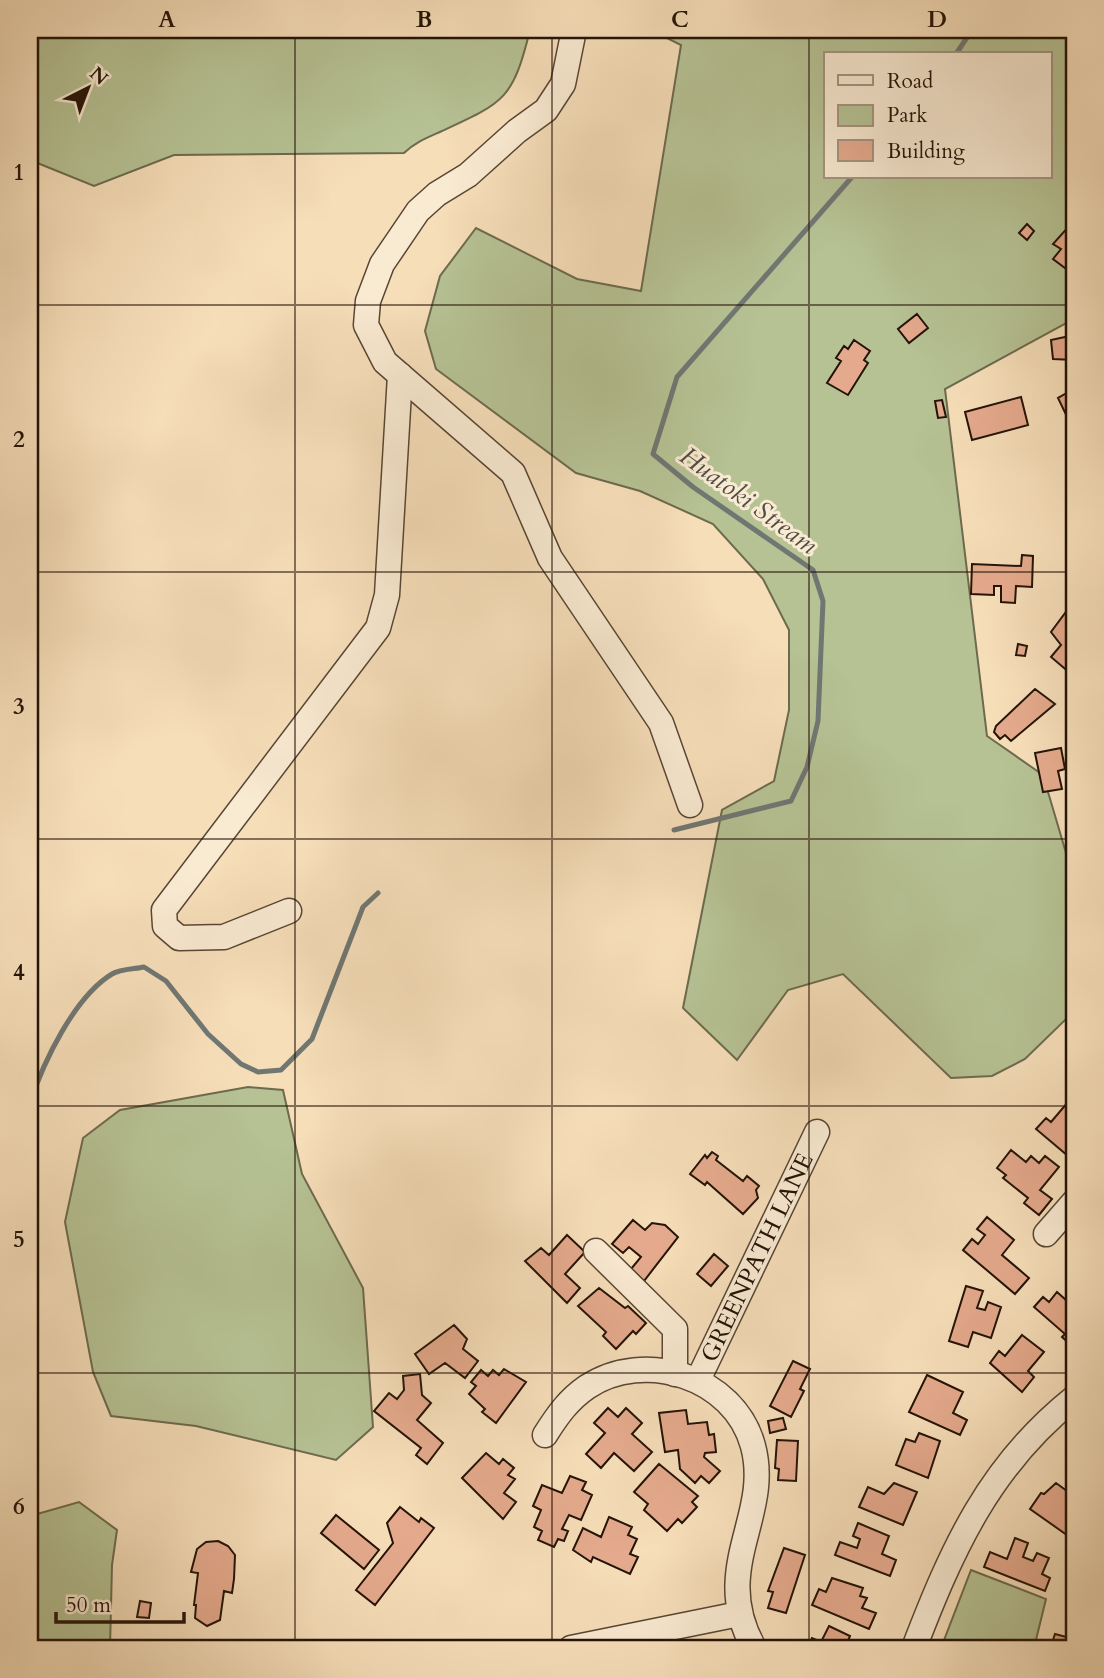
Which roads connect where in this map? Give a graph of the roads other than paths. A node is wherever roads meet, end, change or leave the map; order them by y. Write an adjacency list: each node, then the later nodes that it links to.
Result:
1 (574, 30): 2 (street)
2 (400, 375): 3 (street); 4 (street)
3 (690, 805)
4 (289, 911)
5 (817, 1132): 9 (street, GREENPATH LANE)
6 (1074, 1202): 7 (street)
7 (1046, 1234)
8 (596, 1251): 9 (street)
9 (687, 1377): 11 (street); 12 (street)
10 (1074, 1398): 15 (street)
11 (545, 1435)
12 (739, 1614): 13 (street); 14 (street)
13 (571, 1648)
14 (754, 1648)
15 (914, 1648)

